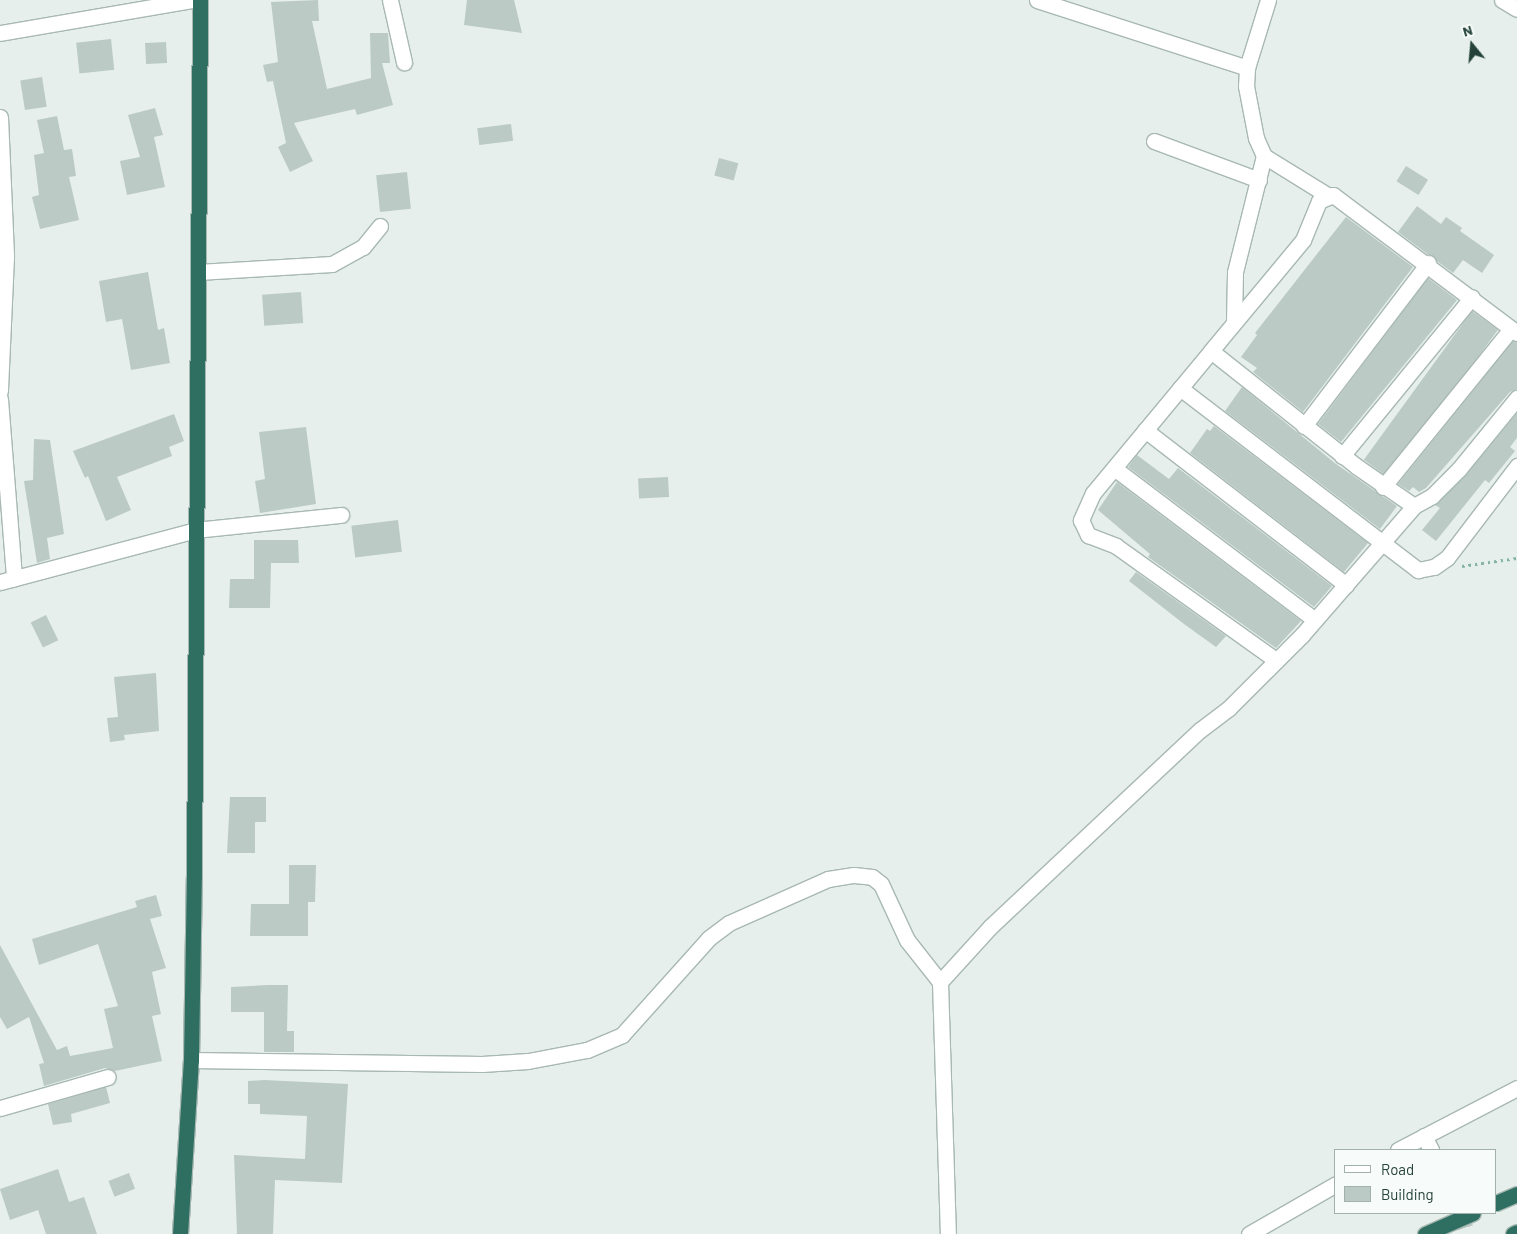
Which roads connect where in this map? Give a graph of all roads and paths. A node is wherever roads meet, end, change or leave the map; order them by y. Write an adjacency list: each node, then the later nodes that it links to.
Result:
1 (193, 0): 8 (street)
2 (200, 0): 19 (highway)
3 (390, 0): 9 (street)
4 (1037, 0): 10 (street)
5 (1268, 0): 10 (street)
6 (1502, 0): 7 (street)
7 (1517, 8)
8 (0, 34)
9 (404, 62)
10 (1247, 68): 13 (street)
11 (0, 117): 17 (street)
12 (1154, 141): 14 (street)
13 (1264, 156): 14 (street); 15 (street)
14 (1259, 180): 21 (street)
15 (1327, 195): 18 (street); 21 (street)
16 (380, 226): 19 (street)
17 (3, 258): 25 (street)
18 (1428, 263): 20 (street); 28 (street)
19 (198, 272): 36 (highway)
20 (1472, 298): 22 (street); 30 (street)
21 (1234, 321): 23 (street)
22 (1514, 331): 33 (street)
23 (1211, 350): 24 (street); 28 (street)
24 (1180, 388): 29 (street); 37 (street)
25 (0, 391)
26 (1517, 398): 34 (street)
27 (0, 399): 40 (street)
28 (1304, 426): 30 (street)
29 (1145, 430): 32 (street); 41 (street)
30 (1342, 456): 33 (street)
31 (1517, 466): 39 (street)
32 (1114, 468): 42 (street); 43 (street)
33 (1383, 487): 34 (street)
34 (1414, 506): 37 (street)
35 (341, 515): 36 (street)
36 (195, 530): 40 (street); 45 (highway)
37 (1380, 544): 39 (street); 41 (street)
38 (1517, 558): 39 (path)
39 (1434, 567)
40 (7, 580)
41 (1346, 585): 42 (street)
42 (1315, 620): 43 (street)
43 (1276, 660): 44 (street)
44 (940, 982): 45 (street); 58 (street)
45 (191, 1060): 57 (highway)
46 (108, 1077): 48 (street)
47 (1517, 1088): 49 (street)
48 (0, 1108)
49 (1424, 1136): 50 (street); 51 (street)
50 (1400, 1149)
51 (1431, 1149)
52 (1334, 1185): 59 (street)
53 (1517, 1194): 54 (highway)
54 (1497, 1203)
55 (1471, 1214): 60 (highway)
56 (1517, 1232): 61 (highway)
57 (180, 1234)
58 (948, 1234)
59 (1249, 1234)
60 (1425, 1234)
61 (1513, 1234)

